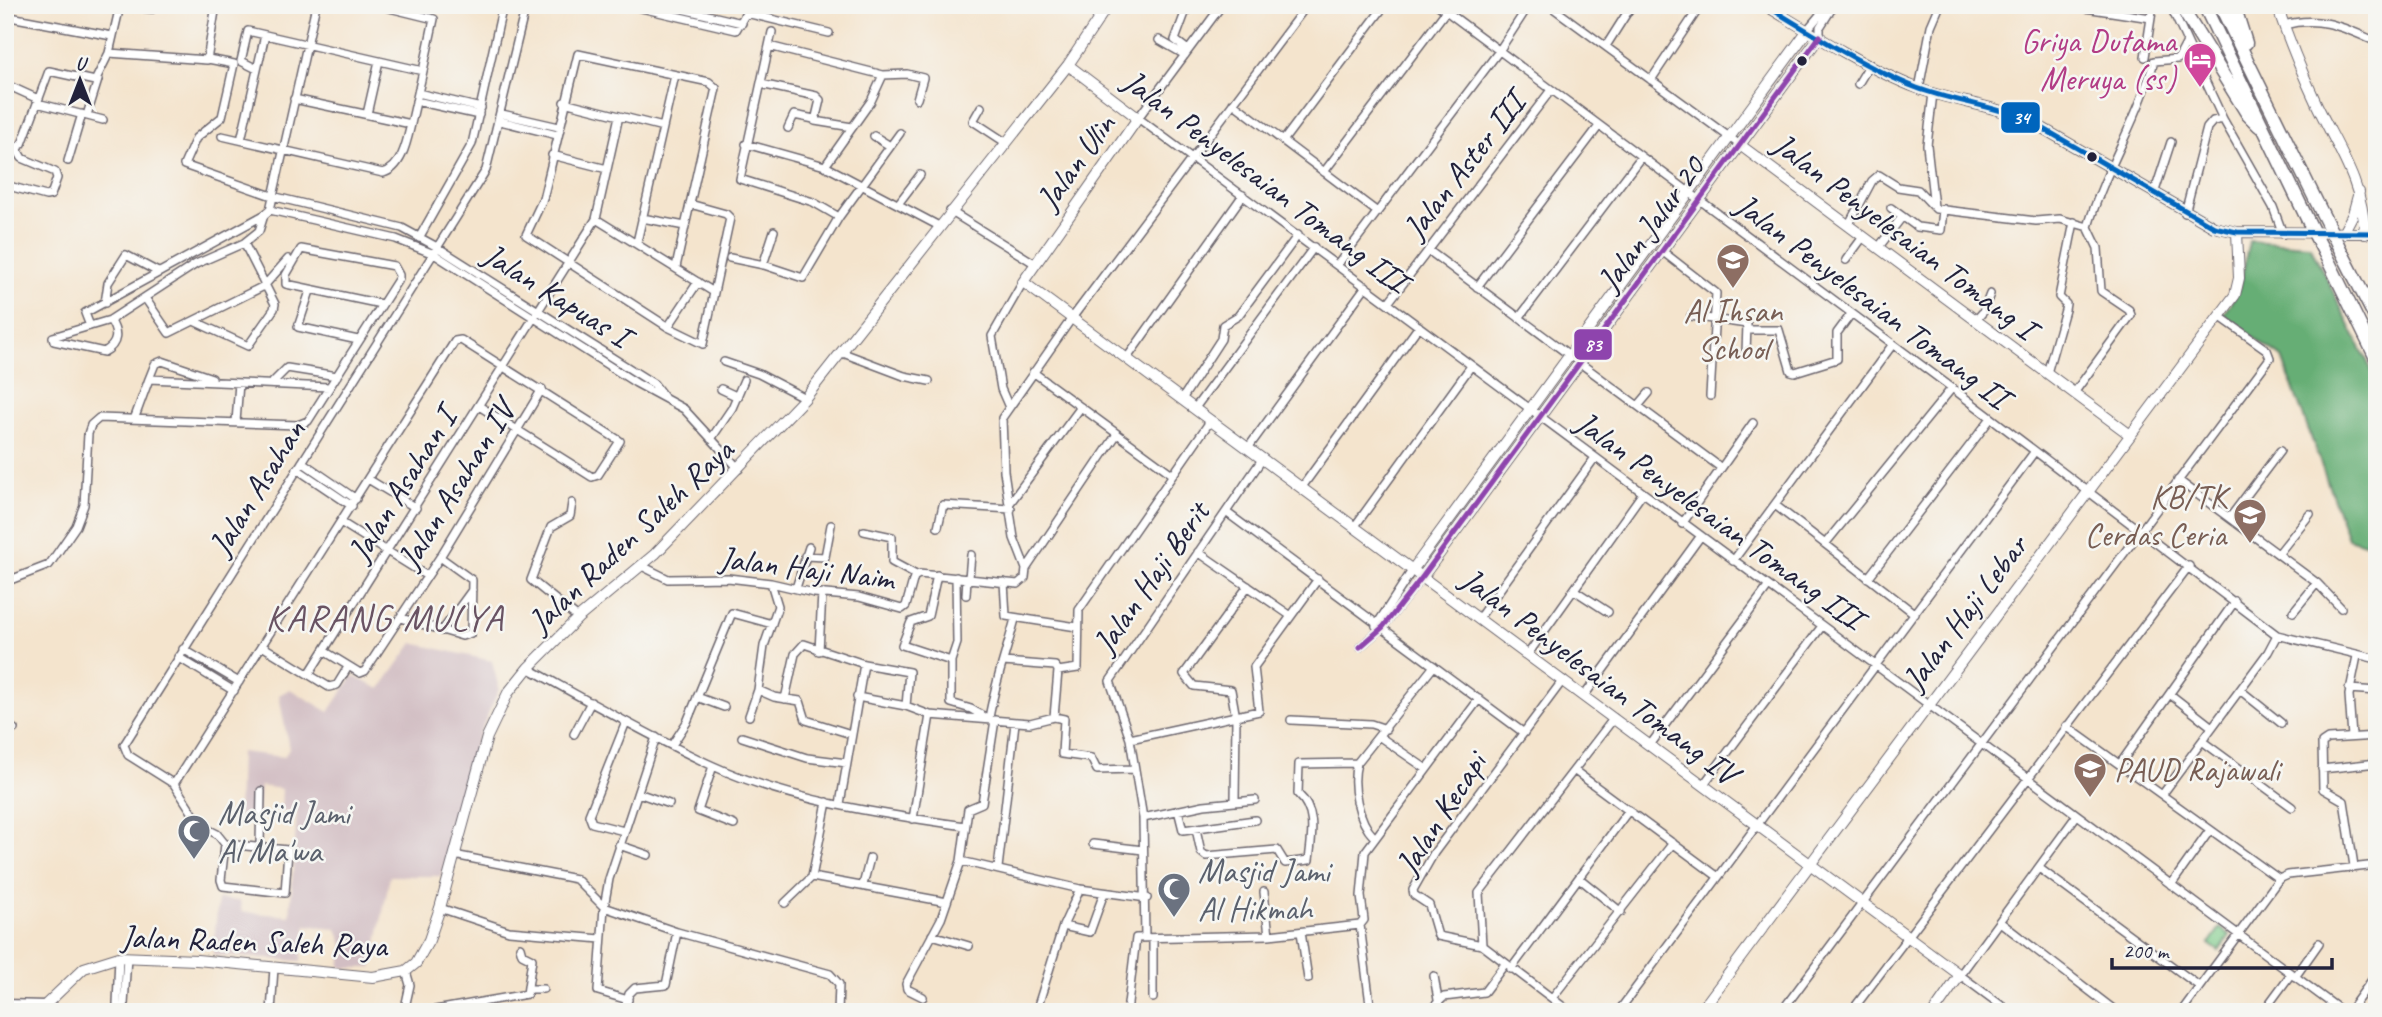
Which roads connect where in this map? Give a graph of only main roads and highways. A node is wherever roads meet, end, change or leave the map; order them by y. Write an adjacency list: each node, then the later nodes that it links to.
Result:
1 (2180, 5): 6 (highway)
2 (2204, 5): 6 (highway)
3 (2220, 5): 5 (highway)
4 (2234, 5): 5 (highway)
5 (2257, 80): 7 (highway, bridge)
6 (2267, 134): 8 (highway, bridge)
7 (2377, 321)
8 (2377, 360)
9 (5, 1005): 10 (main road)
10 (41, 1009)

